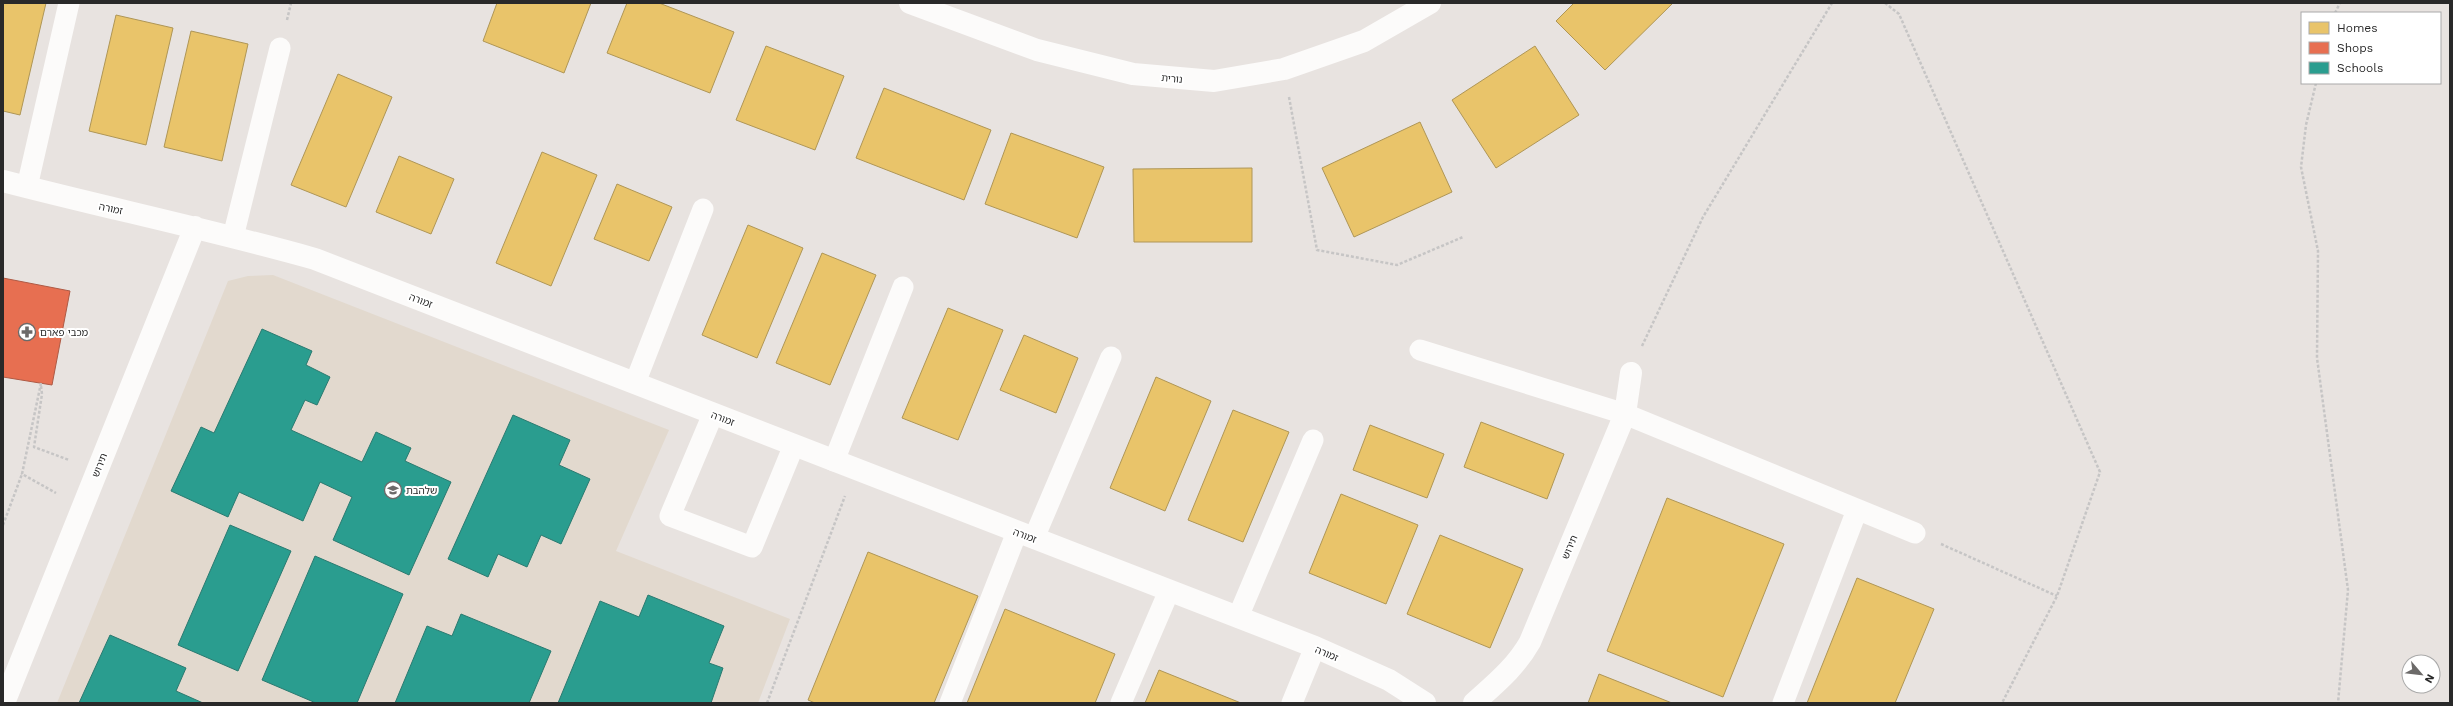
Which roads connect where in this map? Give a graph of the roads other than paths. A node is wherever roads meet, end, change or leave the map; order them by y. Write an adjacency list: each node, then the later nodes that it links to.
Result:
1 (69, 3): 6 (lane)
2 (910, 3): 3 (street, נורית)
3 (1430, 3)
4 (280, 48): 9 (lane)
5 (3, 181): 6 (street, זמורה)
6 (27, 187): 8 (street, זמורה)
7 (703, 209): 14 (lane)
8 (195, 227): 9 (street, זמורה); 26 (street, תירוש)
9 (233, 237): 14 (street, זמורה)
10 (903, 287): 19 (lane)
11 (1420, 350): 16 (lane)
12 (1111, 357): 22 (lane)
13 (1631, 373): 16 (street, תירוש)
14 (635, 383): 15 (street, זמורה)
15 (713, 414): 18 (street, זמורה); 18 (lane)
16 (1624, 414): 20 (lane); 31 (street, תירוש)
17 (1312, 440): 24 (lane)
18 (794, 445): 19 (street, זמורה)
19 (834, 461): 22 (street, זמורה)
20 (1857, 510): 21 (lane); 32 (lane)
21 (1915, 533)
22 (1026, 535): 23 (street, זמורה); 27 (lane)
23 (1169, 590): 24 (street, זמורה); 28 (lane)
24 (1238, 617): 25 (street, זמורה)
25 (1315, 647): 29 (lane); 30 (street, זמורה)
26 (4, 703)
27 (950, 703)
28 (1121, 703)
29 (1292, 703)
30 (1425, 703)
31 (1474, 703)
32 (1783, 703)

